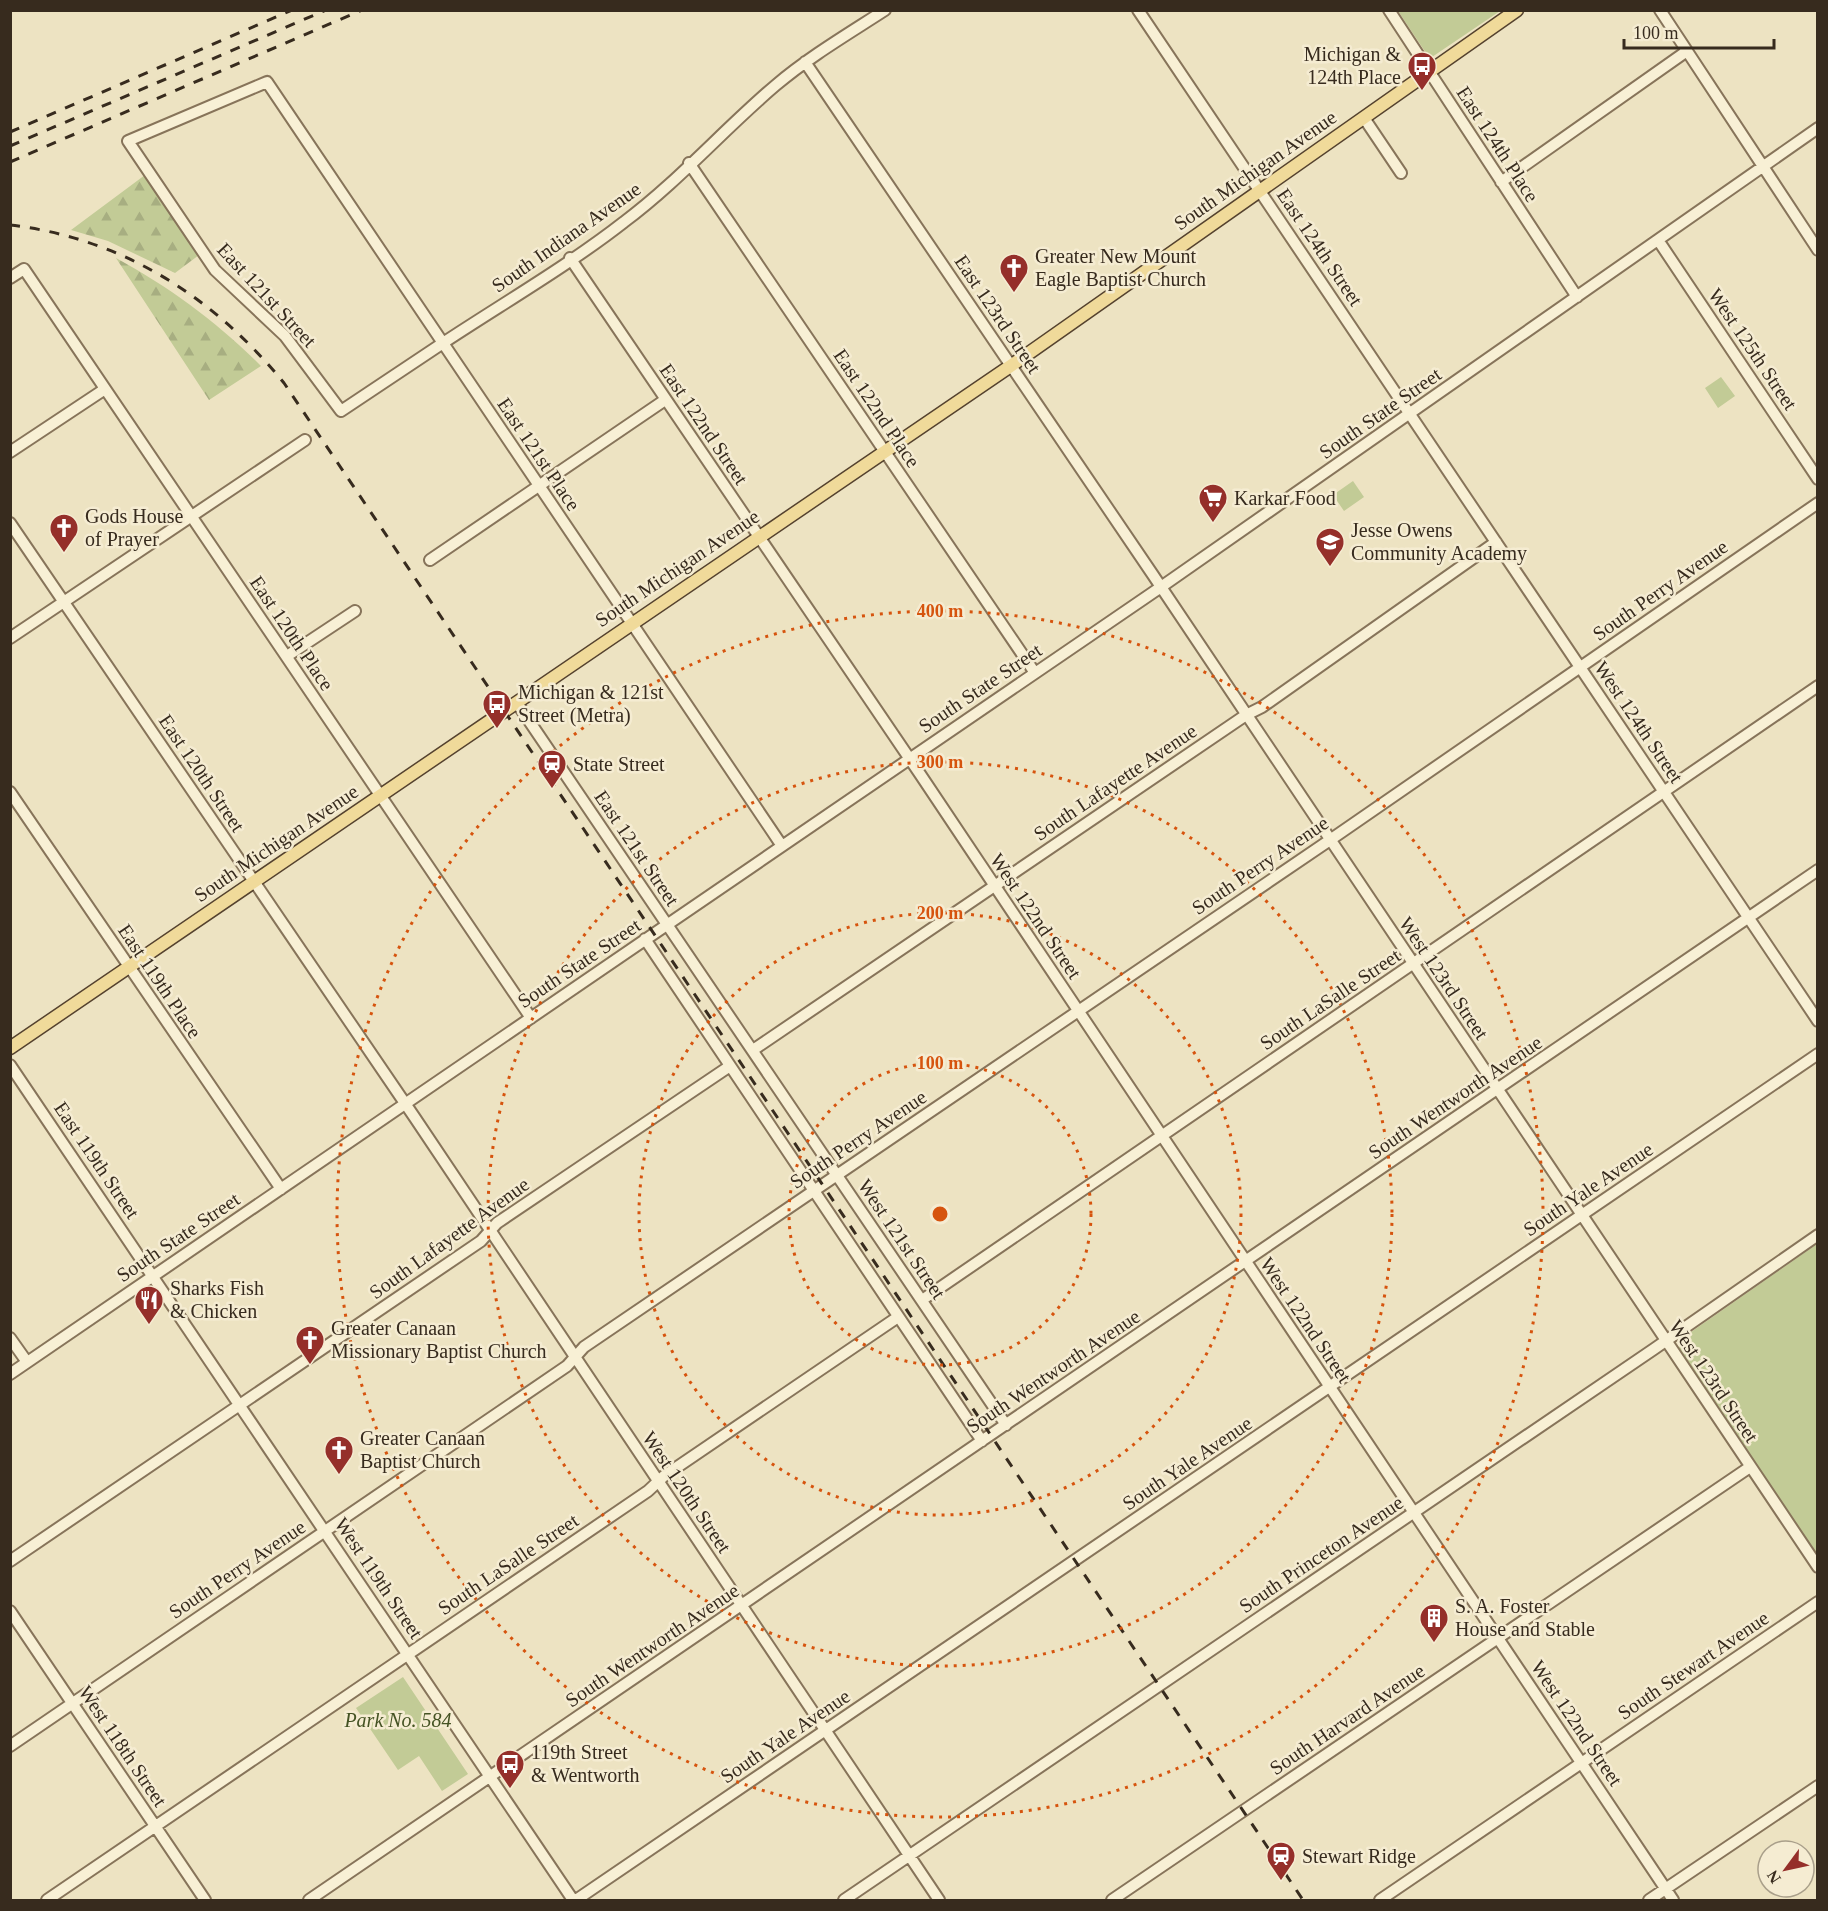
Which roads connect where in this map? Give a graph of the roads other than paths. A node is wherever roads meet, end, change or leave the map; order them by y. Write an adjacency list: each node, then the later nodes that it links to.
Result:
1 (885, 10): 7 (street, South Indiana Avenue)
2 (1138, 10): 16 (street, East 124th Street)
3 (1389, 10): 8 (street, East 124th Place)
4 (1517, 10): 8 (main road, South Michigan Avenue)
5 (1660, 10): 6 (street)
6 (1687, 51): 13 (street); 15 (street)
7 (805, 62): 12 (street, South Indiana Avenue); 23 (street, East 123rd Street)
8 (1429, 72): 9 (main road, South Michigan Avenue); 15 (street, East 124th Place)
9 (1364, 118): 14 (street, South Michigan Avenue); 16 (main road, South Michigan Avenue)
10 (1818, 128): 13 (street, South State Street)
11 (128, 141): 22 (street, East 121st Place); 26 (street, East 121st Street)
12 (689, 163): 19 (street, South Indiana Avenue); 29 (street, East 122nd Place)
13 (1763, 167): 17 (street, South State Street); 18 (street)
14 (1401, 173)
15 (1502, 182): 21 (street, East 124th Place)
16 (1260, 191): 23 (main road, South Michigan Avenue); 27 (street, East 124th Street)
17 (1658, 240): 21 (street, South State Street); 31 (street, West 125th Street)
18 (1818, 250)
19 (570, 258): 22 (street, South Indiana Avenue); 25 (street, East 122nd Street)
20 (10, 278): 24 (street, East 120th Place)
21 (1577, 297): 27 (street, South State Street)
22 (443, 343): 26 (street, South Indiana Avenue); 32 (street, East 121st Place)
23 (1011, 365): 29 (main road, South Michigan Avenue); 39 (street, East 123rd Street)
24 (105, 389): 30 (street); 34 (street, East 120th Place)
25 (665, 400): 32 (street); 36 (street, East 122nd Street)
26 (341, 411)
27 (1410, 414): 37 (street, West 124th Street); 39 (street, South State Street)
28 (305, 440): 34 (street)
29 (884, 451): 36 (main road, South Michigan Avenue); 46 (street, East 122nd Place)
30 (10, 452)
31 (1818, 478)
32 (538, 486): 38 (street); 42 (street, East 121st Place)
33 (1818, 503): 45 (street, South Perry Avenue)
34 (191, 517): 40 (street); 44 (street, East 120th Place)
35 (10, 523): 40 (street, East 120th Street)
36 (758, 536): 42 (main road, South Michigan Avenue); 50 (street, East 122nd Street)
37 (1496, 542): 45 (street, West 124th Street); 49 (street, South Lafayette Avenue)
38 (430, 560)
39 (1161, 587): 46 (street, South State Street); 49 (street, West 123rd Street)
40 (64, 602): 43 (street); 57 (street, East 120th Street)
41 (355, 611): 44 (street)
42 (632, 623): 48 (main road, South Michigan Avenue); 55 (street, East 121st Place)
43 (10, 638)
44 (287, 656): 53 (street, East 120th Place)
45 (1580, 667): 52 (street, West 124th Street); 54 (street, South Perry Avenue)
46 (1035, 673): 50 (street, South State Street)
47 (1818, 686): 52 (street, South LaSalle Street)
48 (517, 703): 53 (main road, South Michigan Avenue); 60 (street, East 121st Street)
49 (1246, 715): 54 (street, West 123rd Street); 58 (street, South Lafayette Avenue)
50 (909, 759): 55 (street, South State Street); 58 (street, West 122nd Street)
51 (10, 792): 63 (street, East 119th Place)
52 (1664, 792): 59 (street, West 124th Street); 62 (street, South LaSalle Street)
53 (381, 795): 57 (main road, South Michigan Avenue); 65 (street, East 120th Place)
54 (1330, 840): 62 (street, West 123rd Street); 64 (street, South Perry Avenue)
55 (782, 846): 60 (street, South State Street)
56 (1818, 870): 59 (street, South Wentworth Avenue)
57 (254, 882): 63 (main road, South Michigan Avenue); 73 (street, East 120th Street)
58 (994, 886): 64 (street, West 122nd Street); 68 (street, South Lafayette Avenue)
59 (1748, 917): 66 (street, West 124th Street); 72 (street, South Wentworth Avenue)
60 (668, 924): 61 (street, South State Street); 68 (street, West 121st Street)
61 (645, 939): 65 (street, South State Street); 71 (street)
62 (1413, 964): 72 (street, West 123rd Street); 74 (street, South LaSalle Street)
63 (129, 967): 67 (main road, South Michigan Avenue); 76 (street, East 119th Place)
64 (1078, 1011): 74 (street, West 122nd Street); 75 (street, South Perry Avenue)
65 (531, 1017): 73 (street, South State Street)
66 (1818, 1021)
67 (10, 1048)
68 (753, 1050): 75 (street, West 121st Street)
69 (1818, 1054): 78 (street, South Yale Avenue)
70 (10, 1065): 82 (street, East 119th Street)
71 (730, 1066): 77 (street); 79 (street, South Lafayette Avenue)
72 (1497, 1090): 78 (street, West 123rd Street); 81 (street, South Wentworth Avenue)
73 (405, 1103): 76 (street, South State Street); 79 (street, West 120th Street)
74 (1161, 1136): 81 (street, West 122nd Street); 83 (street, South LaSalle Street)
75 (837, 1175): 77 (street, South Perry Avenue); 83 (street, West 121st Street)
76 (281, 1189): 82 (street, South State Street)
77 (814, 1191): 84 (street); 87 (street, South Perry Avenue)
78 (1582, 1216): 86 (street, West 123rd Street); 90 (street, South Yale Avenue)
79 (491, 1231): 87 (street, West 120th Street); 91 (street, South Lafayette Avenue)
80 (1818, 1235): 86 (street, South Princeton Avenue)
81 (1245, 1261): 90 (street, West 122nd Street); 92 (street, South Wentworth Avenue)
82 (154, 1275): 88 (street, South State Street); 91 (street, West 119th Street)
83 (922, 1300): 92 (street, West 121st Street)
84 (898, 1317): 93 (street); 95 (street, South LaSalle Street)
85 (10, 1338): 88 (street)
86 (1666, 1341): 94 (street, West 123rd Street); 96 (street, South Princeton Avenue)
87 (575, 1357): 95 (street, West 120th Street); 97 (street, South Perry Avenue)
88 (27, 1362): 89 (street, South State Street)
89 (10, 1374)
90 (1330, 1387): 96 (street, West 122nd Street); 106 (street, South Yale Avenue)
91 (240, 1404): 97 (street, West 119th Street); 98 (street, South Lafayette Avenue)
92 (1006, 1425): 93 (street, South Wentworth Avenue)
93 (982, 1441): 101 (street, South Wentworth Avenue)
94 (1750, 1467): 99 (street, West 123rd Street); 103 (street, South Harvard Avenue)
95 (659, 1482): 101 (street, West 120th Street); 104 (street, South LaSalle Street)
96 (1413, 1512): 103 (street, West 122nd Street); 112 (street, South Princeton Avenue)
97 (325, 1530): 104 (street, West 119th Street); 105 (street, South Perry Avenue)
98 (10, 1561)
99 (1818, 1568)
100 (1818, 1602): 108 (street, South Stewart Avenue)
101 (742, 1605): 106 (street, West 120th Street); 109 (street, South Wentworth Avenue)
102 (10, 1611): 105 (street, West 118th Street)
103 (1498, 1638): 108 (street, West 122nd Street); 120 (street, South Harvard Avenue)
104 (408, 1654): 109 (street, West 119th Street); 111 (street, South LaSalle Street)
105 (72, 1703): 107 (street, South Perry Avenue); 111 (street, West 118th Street)
106 (825, 1730): 112 (street, West 120th Street); 117 (street, South Yale Avenue)
107 (10, 1746)
108 (1582, 1763): 113 (street, West 122nd Street); 121 (street, South Stewart Avenue)
109 (490, 1777): 116 (street, South Wentworth Avenue); 117 (street, West 119th Street)
110 (1818, 1786): 113 (street)
111 (155, 1827): 114 (street, South LaSalle Street); 115 (street, West 118th Street)
112 (909, 1856): 118 (street, South Princeton Avenue); 119 (street, West 120th Street)
113 (1666, 1889): 122 (street); 123 (street, West 122nd Street)
114 (47, 1900)
115 (205, 1900)
116 (309, 1900)
117 (574, 1900)
118 (844, 1900)
119 (939, 1900)
120 (1112, 1900)
121 (1380, 1900)
122 (1649, 1900)
123 (1673, 1900)

